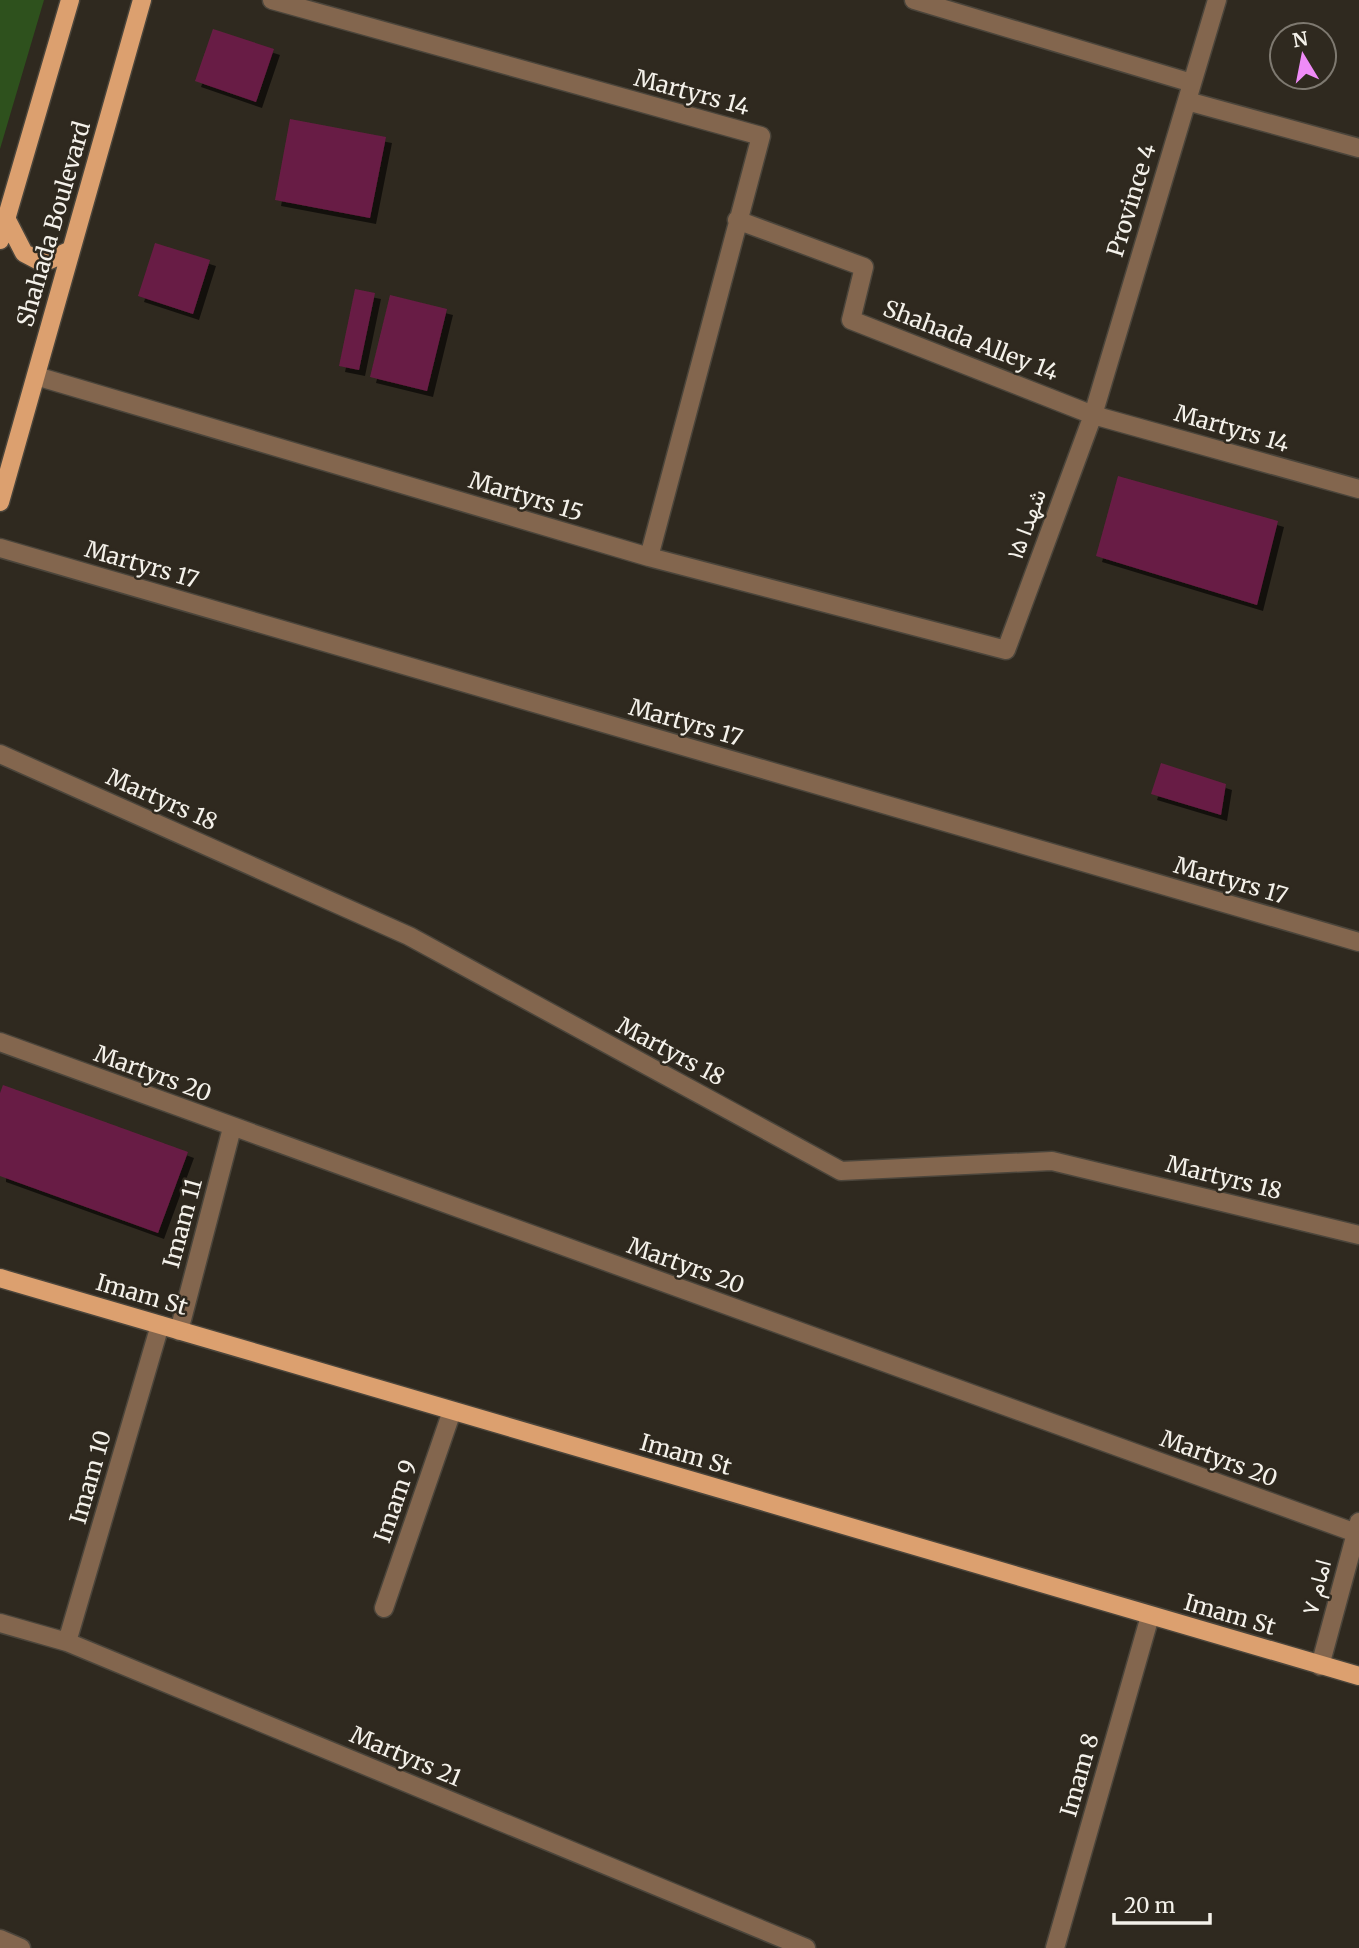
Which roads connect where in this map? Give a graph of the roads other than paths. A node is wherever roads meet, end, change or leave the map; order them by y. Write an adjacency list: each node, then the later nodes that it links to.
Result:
1 (70, 0): 8 (main road, Shahada Boulevard)
2 (142, 0): 11 (main road, Shahada Boulevard)
3 (272, 0): 9 (street, Martyrs 14)
4 (914, 0): 6 (street)
5 (1217, 0): 6 (street, Province 4)
6 (1189, 92): 7 (street); 13 (street, Province 4)
7 (1359, 148)
8 (6, 218): 10 (main road, Shahada Boulevard); 11 (main road)
9 (737, 220): 13 (street, Shahada Alley 14); 17 (street, Martyrs 14)
10 (0, 240)
11 (71, 250): 12 (main road, Shahada Boulevard)
12 (36, 376): 15 (main road, Shahada Boulevard); 17 (street, Martyrs 15)
13 (1093, 415): 14 (street, Martyrs 14); 17 (street, شهدا ۱۵)
14 (1359, 489)
15 (0, 502)
16 (0, 548): 19 (street, Martyrs 17)
17 (649, 557)
18 (0, 754): 22 (street, Martyrs 18)
19 (1359, 943)
20 (0, 1042): 21 (street, Martyrs 20)
21 (232, 1128): 25 (street, Imam 11); 27 (street, Martyrs 20)
22 (1359, 1235)
23 (0, 1278): 24 (main road, Imam St)
24 (160, 1325): 25 (main road, Imam St); 31 (street, Imam 10)
25 (179, 1331): 26 (main road, Imam St)
26 (452, 1411): 28 (street, Imam 9); 29 (main road, Imam St)
27 (1357, 1527): 32 (street, امام ۷)
28 (384, 1608)
29 (1150, 1616): 32 (main road, Imam St); 37 (street, Imam 8)
30 (0, 1623): 31 (street, Martyrs 21)
31 (67, 1642): 35 (street, Martyrs 21)
32 (1320, 1666): 33 (main road, Imam St)
33 (1359, 1676)
34 (0, 1939): 36 (street)
35 (794, 1946)
36 (20, 1948)
37 (1055, 1948)

